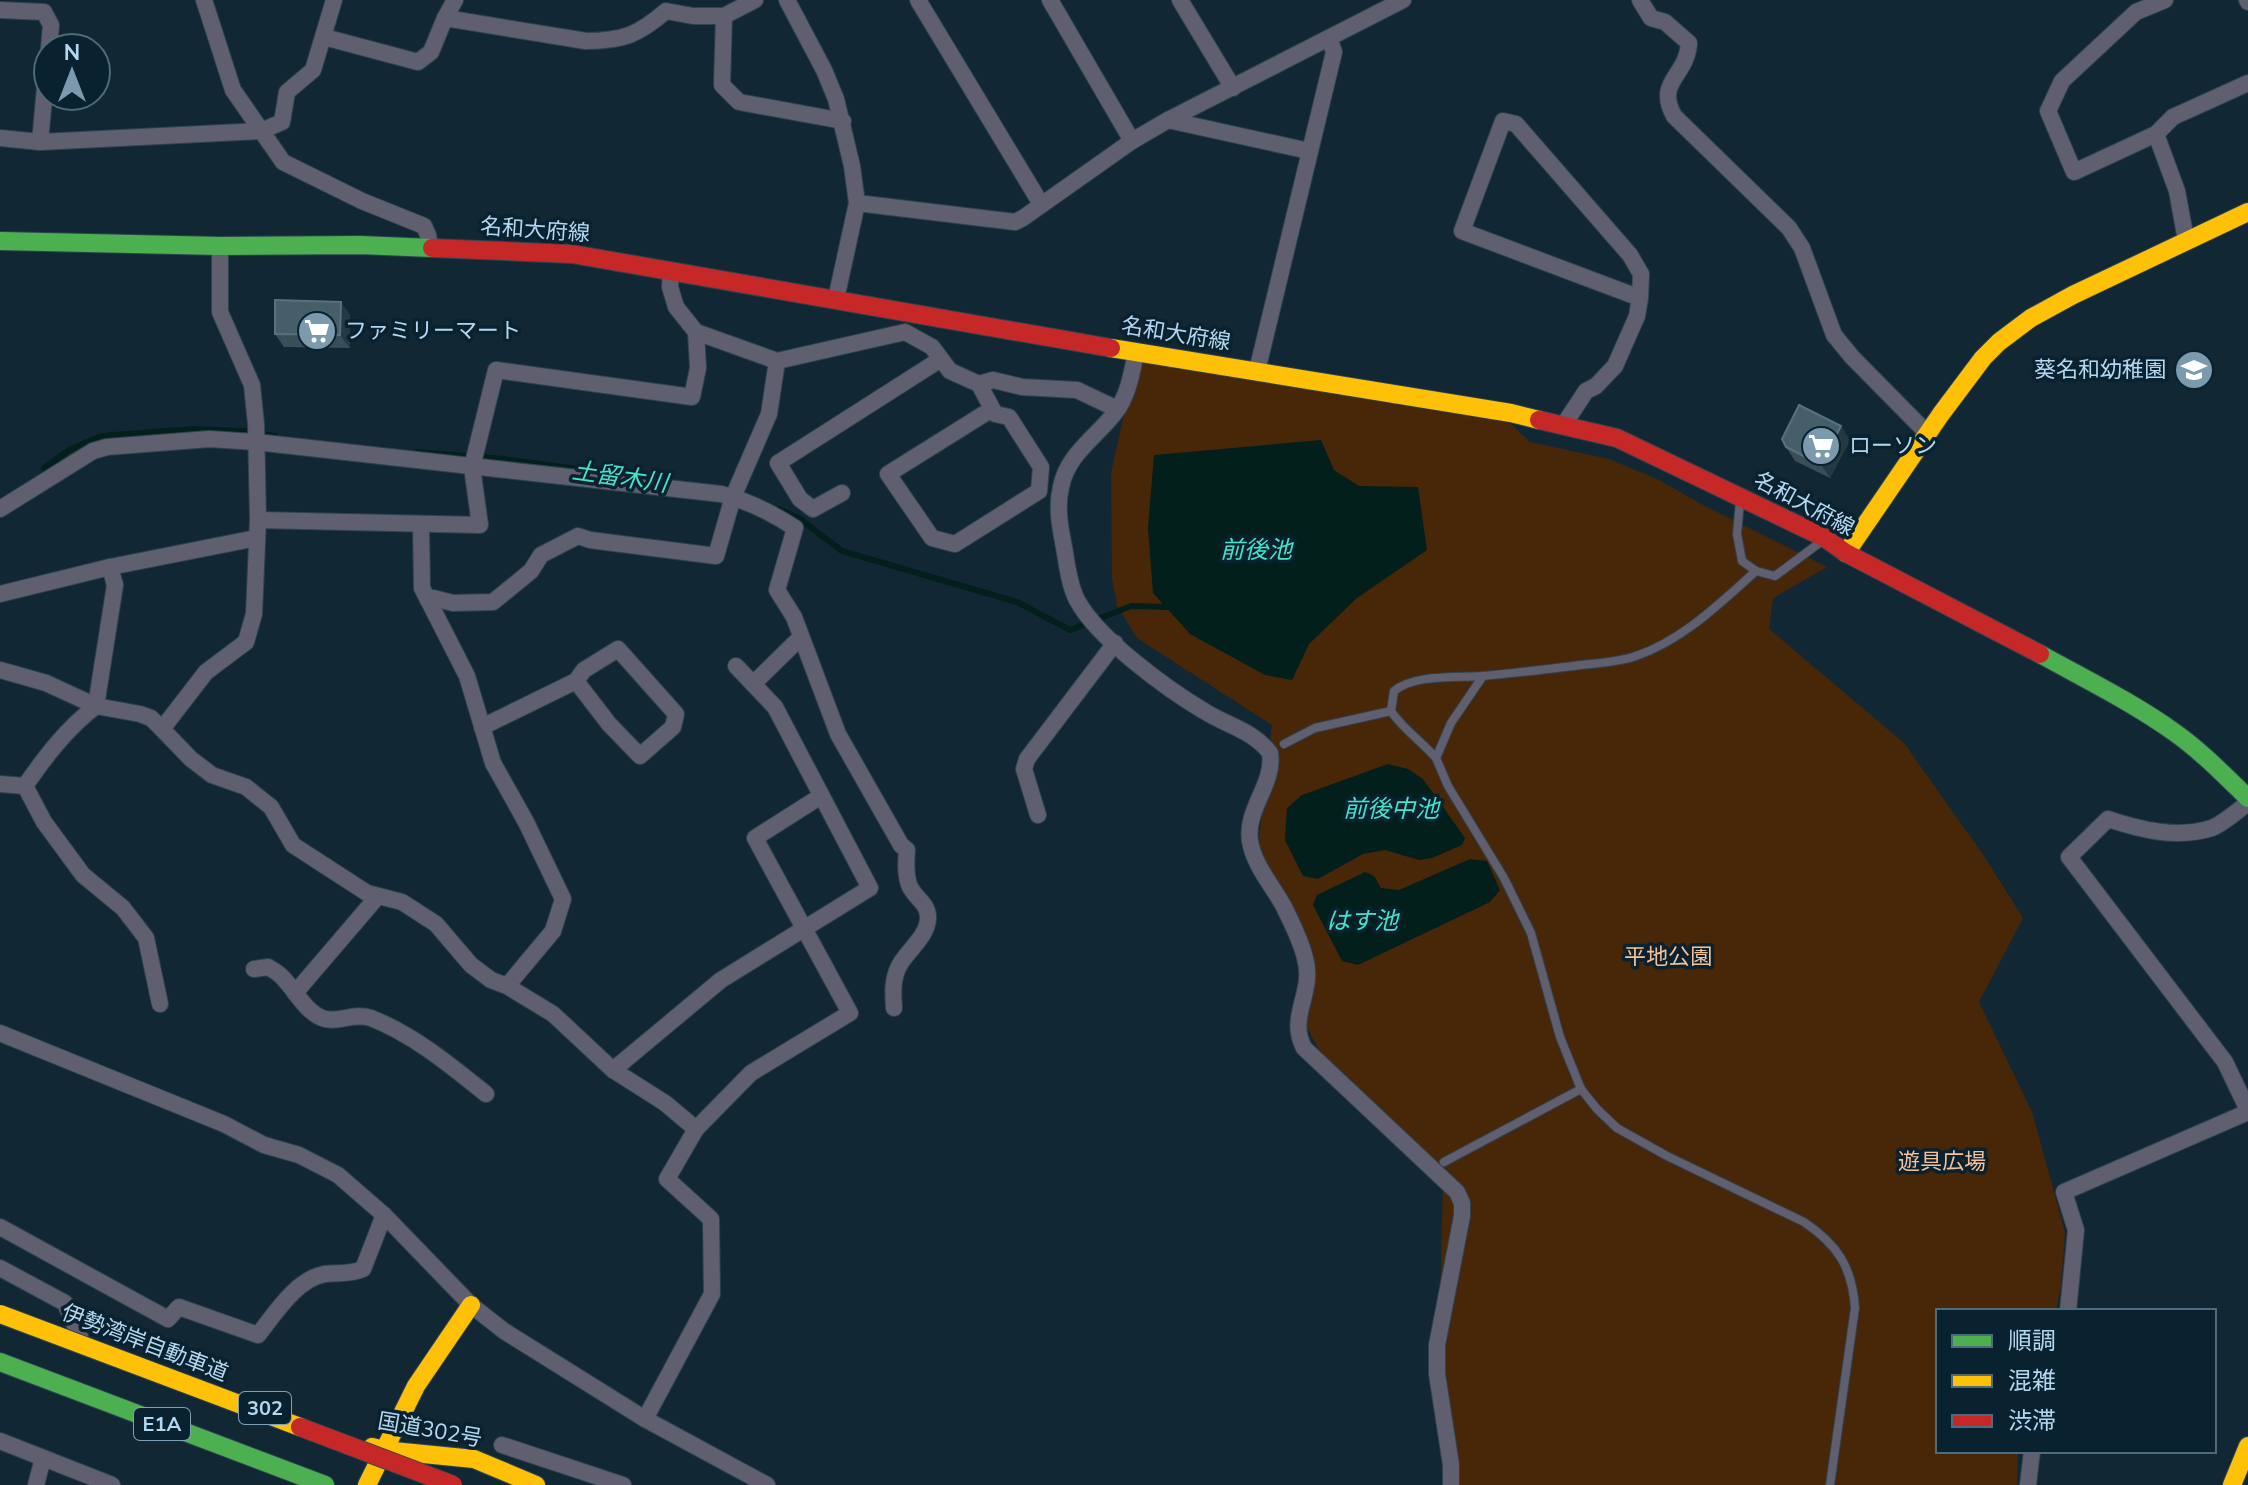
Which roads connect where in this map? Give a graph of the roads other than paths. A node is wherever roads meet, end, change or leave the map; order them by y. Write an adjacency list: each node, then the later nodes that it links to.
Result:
1 (204, 0): 24 (street)
2 (334, 0): 17 (street)
3 (455, 0): 15 (street)
4 (755, 0): 14 (street)
5 (787, 0): 23 (street)
6 (918, 0): 31 (street)
7 (1050, 0): 27 (street)
8 (1180, 0): 20 (street)
9 (1403, 0): 18 (street)
10 (1640, 0): 49 (street)
11 (2165, 0): 25 (street)
12 (669, 6): 14 (street); 15 (street)
13 (0, 10): 16 (street)
14 (724, 16): 23 (street)
15 (445, 18): 17 (street)
16 (50, 32)
17 (324, 37): 24 (street)
18 (1329, 38): 20 (street); 29 (street)
19 (2248, 83): 25 (street)
20 (1233, 88): 22 (street)
21 (43, 112): 28 (street)
22 (1168, 120): 27 (street); 29 (street)
23 (843, 121): 30 (street)
24 (261, 131): 28 (street); 36 (street)
25 (2156, 134): 33 (street)
26 (0, 138): 28 (street)
27 (1132, 141): 31 (street)
28 (40, 142)
29 (1309, 151): 44 (street)
30 (857, 203): 31 (street); 39 (street)
31 (1041, 204)
32 (2248, 212): 33 (main road)
33 (2186, 240): 49 (main road)
34 (0, 241): 35 (main road, 名和大府線)
35 (220, 246): 36 (main road, 名和大府線); 50 (street)
36 (430, 247): 37 (main road, 名和大府線)
37 (671, 272): 39 (main road, 名和大府線); 40 (street)
38 (1640, 298): 38 (street); 48 (street)
39 (836, 299): 41 (main road, 名和大府線)
40 (696, 332): 43 (street); 51 (street)
41 (1136, 352): 44 (main road, 名和大府線); 47 (street)
42 (941, 359): 43 (street); 45 (street); 52 (street)
43 (777, 361): 53 (street)
44 (1257, 371): 48 (main road, 名和大府線)
45 (979, 384): 46 (street); 47 (street)
46 (992, 409): 46 (street)
47 (1117, 409): 66 (street)
48 (1563, 426): 54 (main road, 名和大府線)
49 (1927, 433): 60 (main road)
50 (256, 434): 51 (street); 55 (street); 56 (street)
51 (474, 459): 53 (street); 57 (street)
52 (842, 493)
53 (733, 497): 64 (street); 65 (street)
54 (1740, 497): 59 (main road, 名和大府線); 62 (lane)
55 (0, 509)
56 (258, 520): 57 (street); 58 (street)
57 (421, 524): 64 (street)
58 (256, 538): 61 (street); 75 (street)
59 (1825, 538): 60 (main road, 名和大府線); 62 (lane)
60 (1846, 553): 81 (main road, 名和大府線)
61 (110, 567): 63 (street); 72 (street)
62 (1756, 571): 69 (lane)
63 (0, 594)
64 (428, 600): 74 (street)
65 (801, 637): 71 (street); 89 (street)
66 (1115, 643): 82 (street); 122 (street)
67 (736, 666): 71 (street)
68 (0, 670): 72 (street)
69 (1483, 676): 73 (lane); 77 (lane)
70 (576, 681): 70 (street); 74 (street)
71 (753, 684): 80 (street)
72 (96, 706): 75 (street); 79 (street)
73 (1391, 711): 76 (lane); 77 (lane)
74 (482, 727): 86 (street)
75 (162, 729): 83 (street)
76 (1284, 744)
77 (1436, 758): 92 (lane)
78 (0, 784): 79 (street)
79 (25, 786): 88 (street)
80 (821, 796): 84 (street); 84 (street)
81 (2248, 801): 94 (street)
82 (1038, 815)
83 (378, 896): 86 (street); 87 (street)
84 (805, 929): 91 (street); 95 (street)
85 (254, 969): 87 (street)
86 (507, 986): 91 (street)
87 (295, 993): 93 (street)
88 (160, 1004)
89 (894, 1008)
90 (0, 1033): 97 (street)
91 (613, 1070): 95 (street)
92 (1581, 1089): 96 (lane); 123 (lane)
93 (486, 1094)
94 (2248, 1111): 102 (street)
95 (696, 1129): 106 (street)
96 (1444, 1162)
97 (384, 1215): 98 (street); 100 (street)
98 (0, 1227)
99 (0, 1268): 104 (street)
100 (471, 1305): 106 (street); 110 (main road)
101 (0, 1306): 104 (main road, 国道302号 / 302)
102 (2068, 1309)
103 (0, 1314): 118 (main road, 伊勢湾岸自動車道 / E1A, bridge)
104 (80, 1337): 110 (main road, 国道302号 / 302)
105 (0, 1365): 115 (main road, 302); 116 (main road, E1A)
106 (645, 1419): 121 (street)
107 (0, 1441): 112 (street)
108 (502, 1445): 120 (street)
109 (2248, 1446): 125 (main road)
110 (383, 1450): 117 (main road); 119 (main road, 国道302号 / 302)
111 (2032, 1453): 124 (street)
112 (43, 1458): 113 (street); 114 (street)
113 (36, 1485)
114 (112, 1485)
115 (310, 1485)
116 (325, 1485)
117 (367, 1485)
118 (453, 1485)
119 (536, 1485)
120 (623, 1485)
121 (767, 1485)
122 (1451, 1485)
123 (1830, 1485)
124 (2028, 1485)
125 (2232, 1485)

